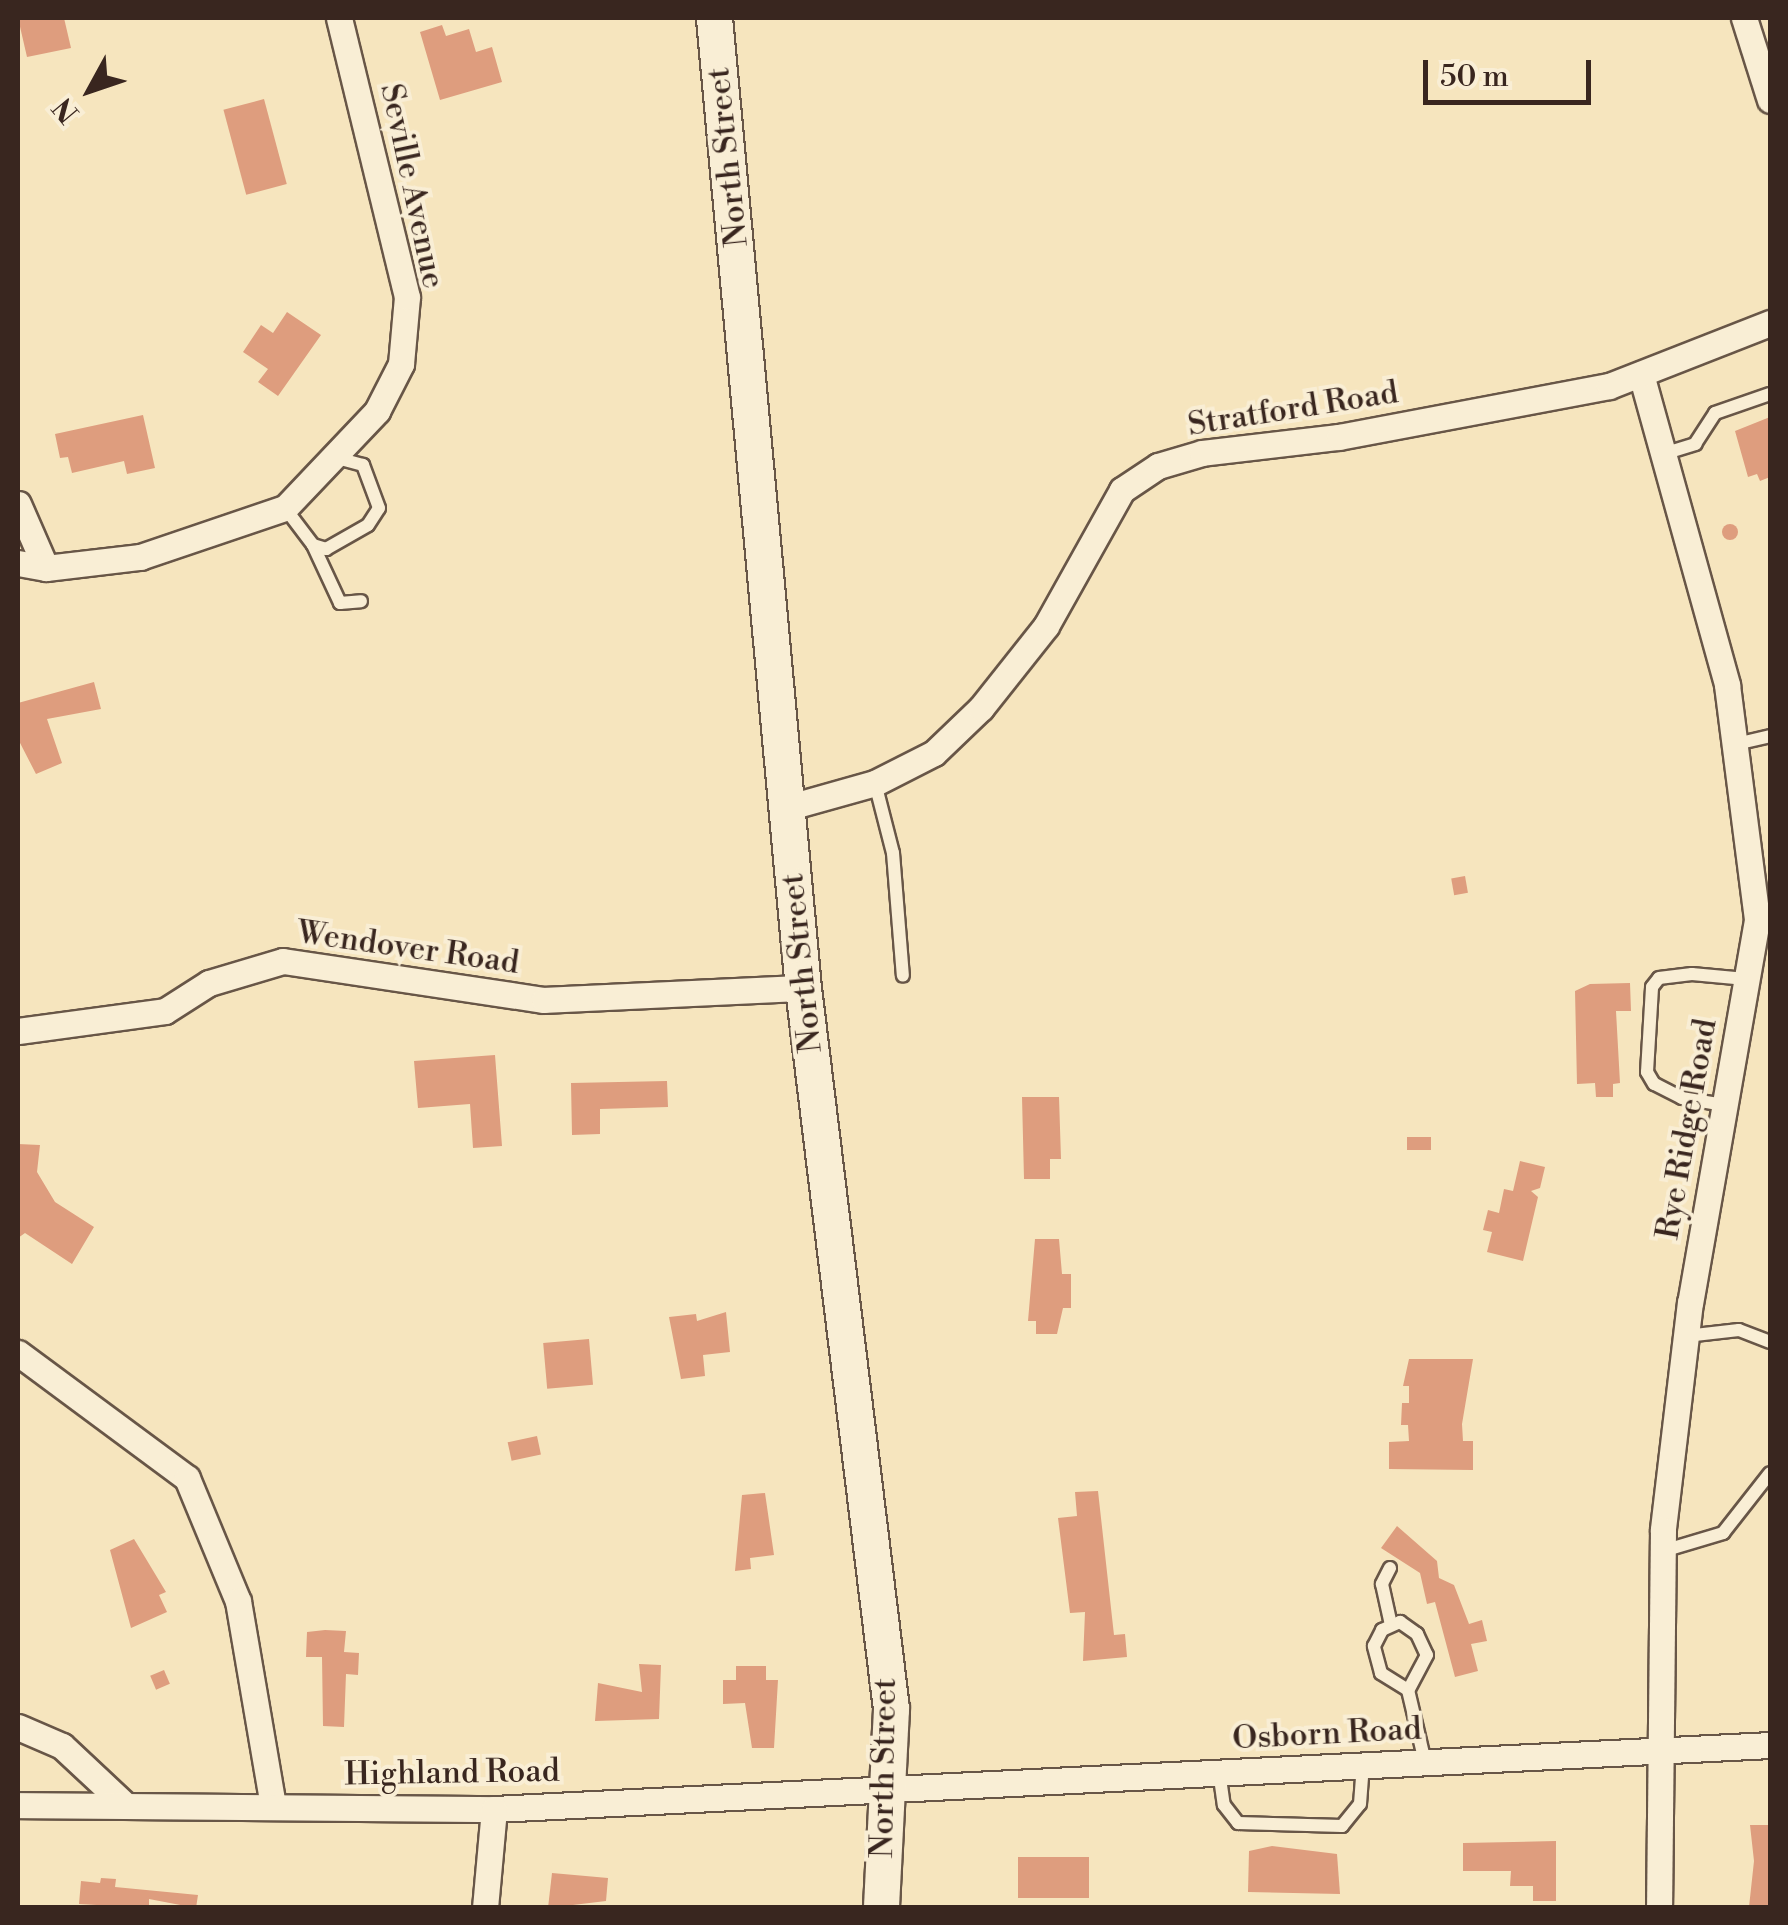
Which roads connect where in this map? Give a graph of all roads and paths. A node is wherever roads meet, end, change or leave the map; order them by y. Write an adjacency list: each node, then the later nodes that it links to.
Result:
1 (339, 18): 9 (street, Seville Avenue)
2 (714, 18): 19 (main road, North Street)
3 (1744, 18): 4 (street)
4 (1770, 100)
5 (1770, 323): 6 (street, Stratford Road)
6 (1641, 374): 8 (street, Rye Ridge Road); 18 (street, Stratford Road)
7 (1770, 394): 8 (lane)
8 (1663, 454): 17 (street, Rye Ridge Road)
9 (337, 458): 11 (street, Seville Avenue); 12 (lane)
10 (18, 504): 14 (street)
11 (285, 508): 12 (lane); 14 (street)
12 (314, 545): 15 (lane)
13 (18, 563): 14 (street)
14 (46, 568)
15 (361, 602)
16 (1770, 736): 17 (lane)
17 (1736, 744): 20 (street, Rye Ridge Road)
18 (875, 783): 19 (street, Stratford Road); 21 (lane)
19 (786, 808): 23 (main road, North Street)
20 (1761, 866): 22 (street, Rye Ridge Road)
21 (903, 976)
22 (1746, 979): 25 (street, Rye Ridge Road); 25 (lane)
23 (803, 988): 24 (street, Wendover Road); 40 (main road, North Street)
24 (18, 1031)
25 (1724, 1104): 26 (street, Rye Ridge Road)
26 (1686, 1336): 27 (lane); 30 (street, Rye Ridge Road)
27 (1770, 1342)
28 (18, 1354): 43 (street)
29 (1770, 1473): 30 (lane)
30 (1663, 1551): 36 (street, Rye Ridge Road)
31 (1390, 1568): 32 (lane)
32 (1391, 1625): 33 (lane); 33 (lane)
33 (1408, 1690): 37 (lane)
34 (18, 1727): 41 (street)
35 (1770, 1745): 36 (street, Osborn Road)
36 (1659, 1751): 37 (street, Osborn Road); 47 (street, Rye Ridge Road)
37 (1424, 1762): 38 (street, Osborn Road)
38 (1363, 1764): 39 (street, Osborn Road); 39 (lane)
39 (1220, 1771): 40 (street, Osborn Road)
40 (888, 1786): 44 (street, Highland Road); 46 (main road, North Street)
41 (123, 1804): 42 (street, Highland Road); 43 (street, Highland Road)
42 (18, 1805)
43 (272, 1806): 44 (street, Highland Road)
44 (494, 1808): 45 (street)
45 (485, 1908)
46 (881, 1908)
47 (1659, 1908)

